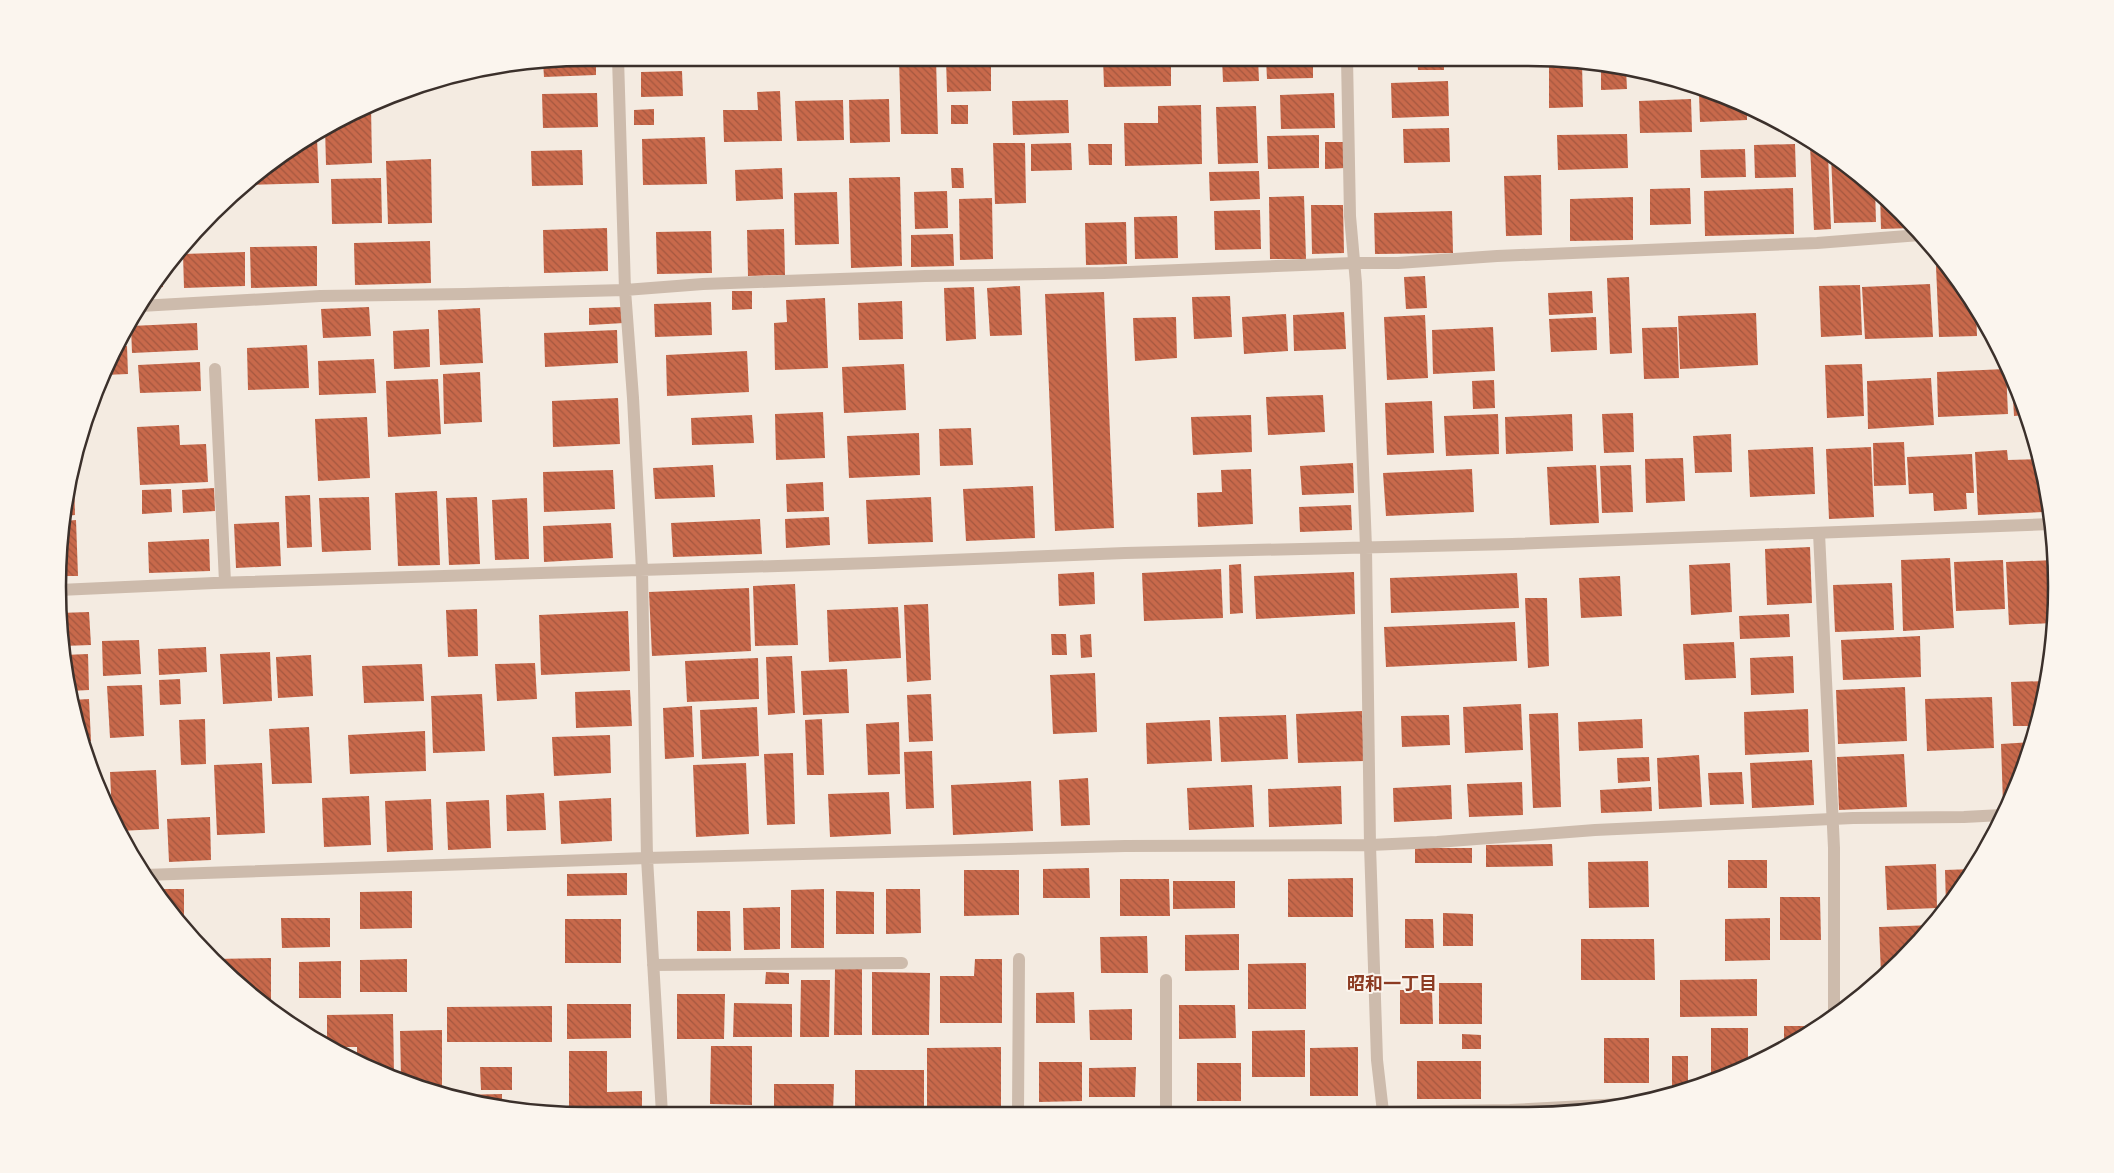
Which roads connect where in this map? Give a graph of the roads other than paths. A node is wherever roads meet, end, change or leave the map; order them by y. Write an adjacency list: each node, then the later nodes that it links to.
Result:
1 (618, 66): 5 (street)
2 (1347, 66): 4 (street)
3 (1912, 236): 4 (street)
4 (1353, 263): 5 (street); 10 (street)
5 (625, 290): 6 (street); 11 (street)
6 (149, 306)
7 (215, 369): 12 (street)
8 (2044, 524): 9 (street)
9 (1819, 533): 10 (street); 15 (street)
10 (1366, 548): 11 (street); 16 (street)
11 (642, 570): 12 (street); 17 (street)
12 (226, 582): 13 (street)
13 (66, 590)
14 (1995, 815): 15 (street)
15 (1831, 819): 16 (street); 23 (street)
16 (1370, 845): 17 (street); 27 (street)
17 (647, 858): 18 (street); 21 (street)
18 (153, 875)
19 (1019, 958): 25 (street)
20 (902, 962): 21 (street)
21 (653, 965): 24 (street)
22 (1166, 980): 26 (street)
23 (1834, 1006)
24 (662, 1107)
25 (1018, 1107)
26 (1166, 1107)
27 (1382, 1107)

